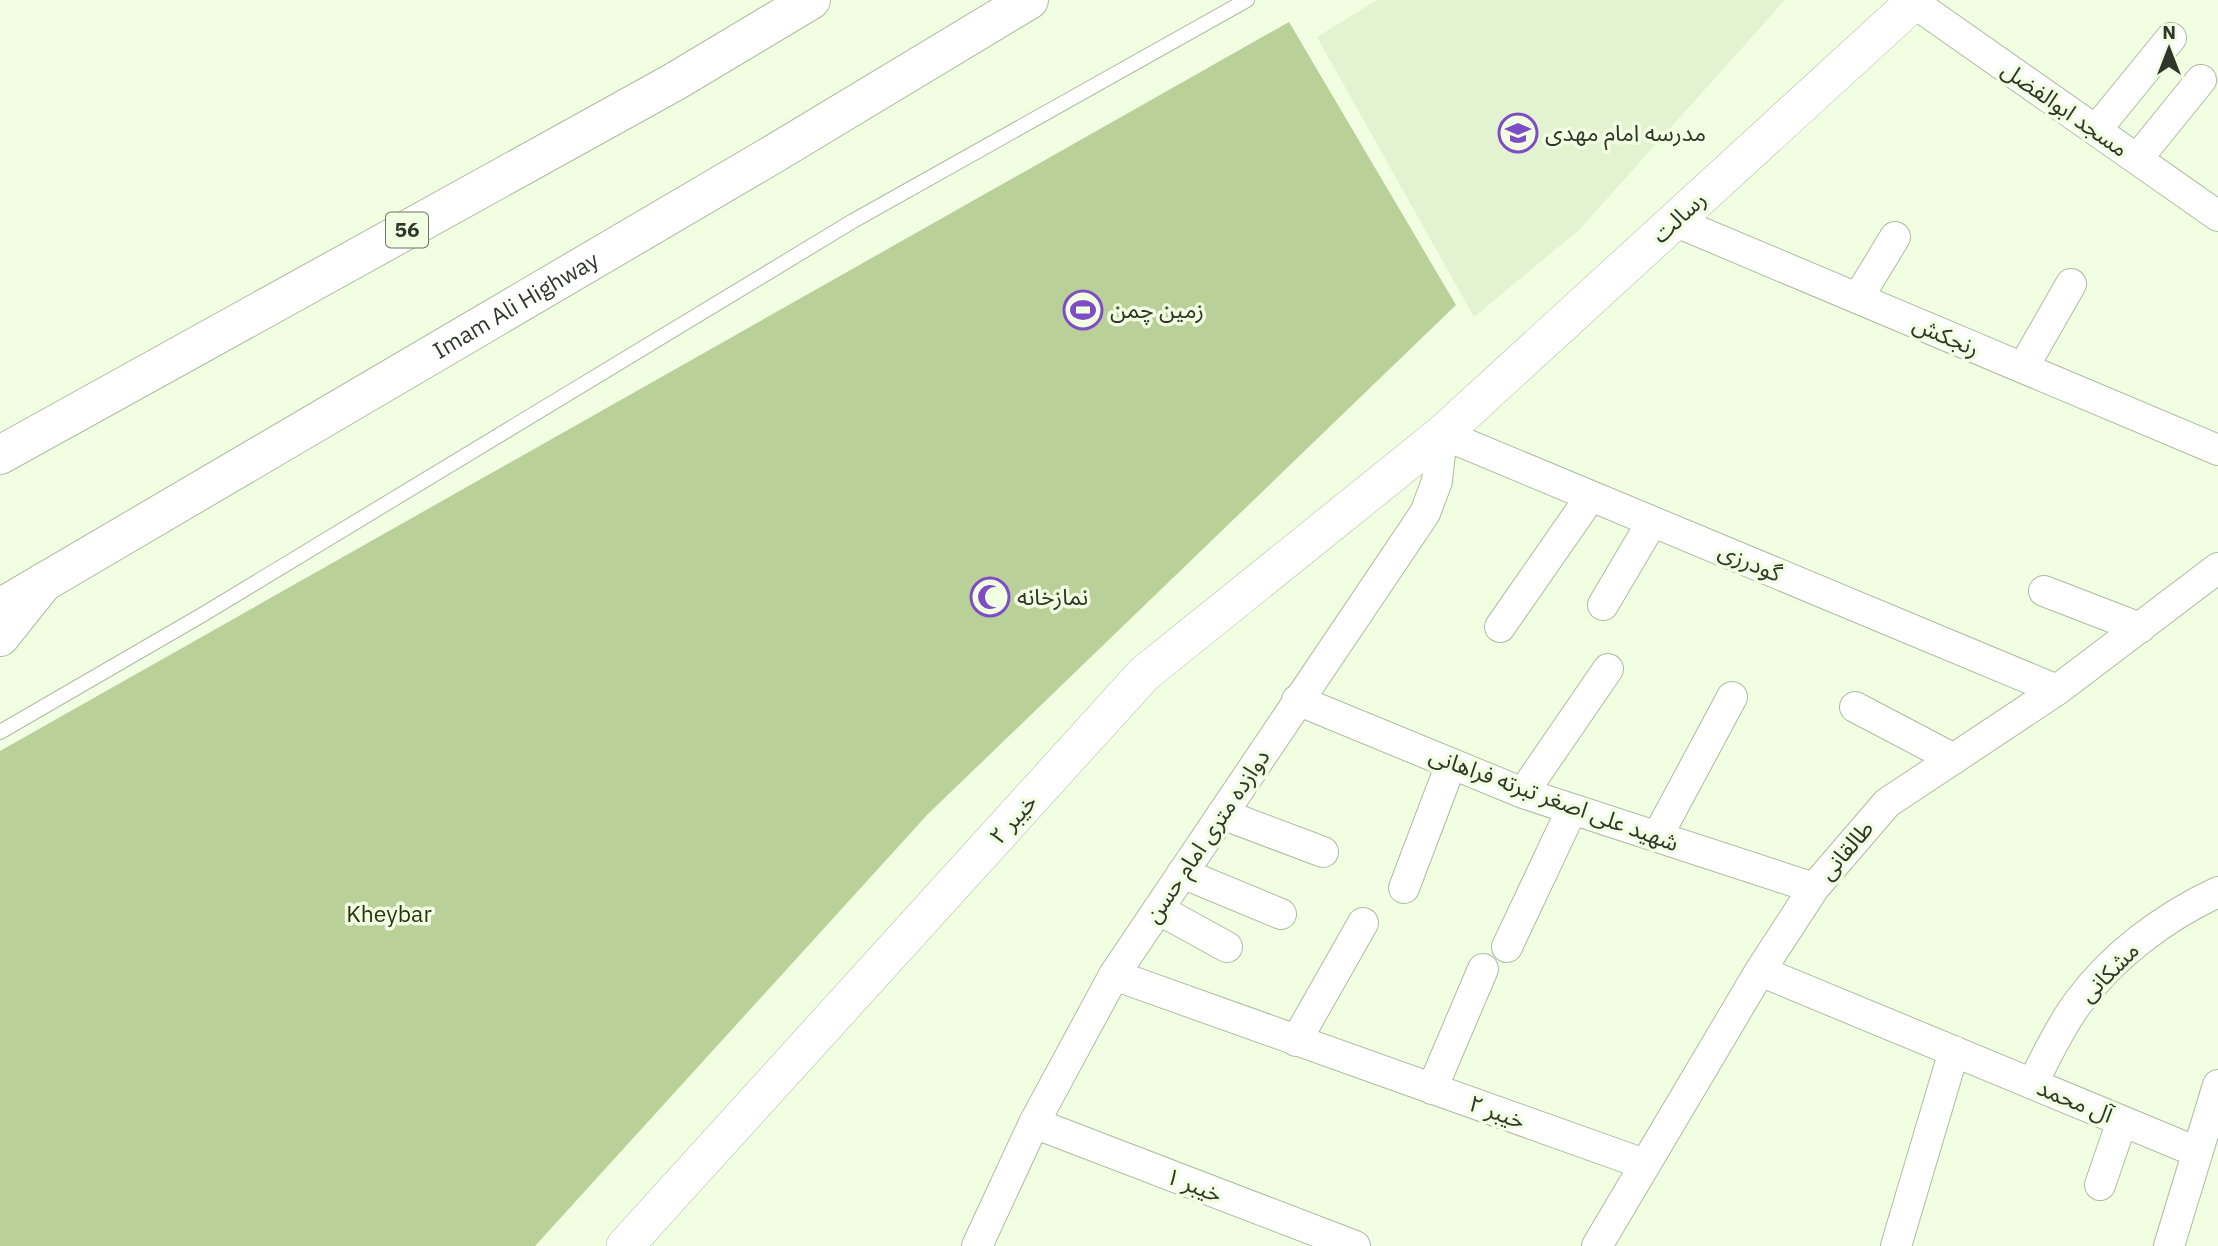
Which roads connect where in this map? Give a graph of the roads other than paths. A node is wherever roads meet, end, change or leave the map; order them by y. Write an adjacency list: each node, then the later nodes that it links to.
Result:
1 (811, 0): 17 (main road, 56)
2 (1029, 0): 21 (main road, Imam Ali Highway)
3 (1247, 0): 33 (lane)
4 (1913, 1): 7 (street, مسجد ابوالفضل); 10 (street, رسالت)
5 (2171, 38): 7 (street)
6 (2201, 80): 8 (street)
7 (2095, 130): 8 (street, مسجد ابوالفضل)
8 (2137, 159): 9 (street, مسجد ابوالفضل)
9 (2213, 201)
10 (1674, 221): 13 (street, رنجکش); 15 (street, رسالت)
11 (1895, 237): 13 (street)
12 (2071, 284): 14 (street)
13 (1858, 298): 14 (street, رنجکش)
14 (2023, 368): 16 (street, رنجکش)
15 (1442, 434): 18 (street, گودرزی); 31 (street, دوازده متری امام حسن); 63 (street, خیبر ۲)
16 (2218, 450)
17 (0, 454)
18 (1591, 496): 19 (street, گودرزی); 25 (street)
19 (1652, 522): 23 (street); 29 (street, گودرزی)
20 (2218, 568): 26 (street, طالقانی)
21 (44, 582): 24 (main road, Imam Ali Highway); 27 (main road)
22 (2044, 591): 26 (street)
23 (1603, 605)
24 (0, 608)
25 (1500, 627)
26 (2140, 628): 29 (street, طالقانی)
27 (0, 637)
28 (1608, 670): 36 (street)
29 (2057, 690): 34 (street, طالقانی)
30 (1732, 697): 39 (street)
31 (1297, 700): 35 (street, شهید علی اصغر تبرته فراهانی); 38 (street, دوازده متری امام حسن)
32 (1855, 707): 34 (street)
33 (0, 732)
34 (1954, 759): 43 (street, طالقانی)
35 (1451, 764): 36 (street, شهید علی اصغر تبرته فراهانی); 42 (street)
36 (1523, 793): 37 (street, شهید علی اصغر تبرته فراهانی)
37 (1572, 810): 39 (street, شهید علی اصغر تبرته فراهانی); 49 (street)
38 (1222, 814): 40 (street); 41 (street, دوازده متری امام حسن)
39 (1657, 837): 43 (street, شهید علی اصغر تبرته فراهانی)
40 (1323, 852)
41 (1182, 873): 45 (street, دوازده متری امام حسن); 46 (street)
42 (1404, 888)
43 (1814, 888): 51 (street, طالقانی)
44 (2218, 892): 55 (street, مشکانی)
45 (1158, 909): 48 (street); 52 (street, دوازده متری امام حسن)
46 (1281, 914)
47 (1363, 923): 53 (street)
48 (1227, 947)
49 (1507, 947)
50 (1483, 969): 57 (street)
51 (1760, 971): 54 (street, آل محمد); 61 (street, طالقانی)
52 (1114, 975): 53 (street, خیبر ۲); 59 (street, دوازده متری امام حسن)
53 (1296, 1041): 57 (street, خیبر ۲)
54 (1954, 1051): 55 (street, آل محمد); 67 (street)
55 (2032, 1084): 58 (street, آل محمد)
56 (2218, 1085): 60 (street)
57 (1432, 1089): 61 (street, خیبر ۲)
58 (2122, 1121): 60 (street, آل محمد); 62 (street)
59 (1034, 1123): 64 (street, دوازده متری امام حسن); 65 (street, خیبر ۱)
60 (2197, 1152): 68 (street)
61 (1644, 1164): 66 (street, طالقانی)
62 (2100, 1185)
63 (640, 1240)
64 (978, 1246)
65 (1355, 1246)
66 (1597, 1246)
67 (1896, 1246)
68 (2169, 1246)

